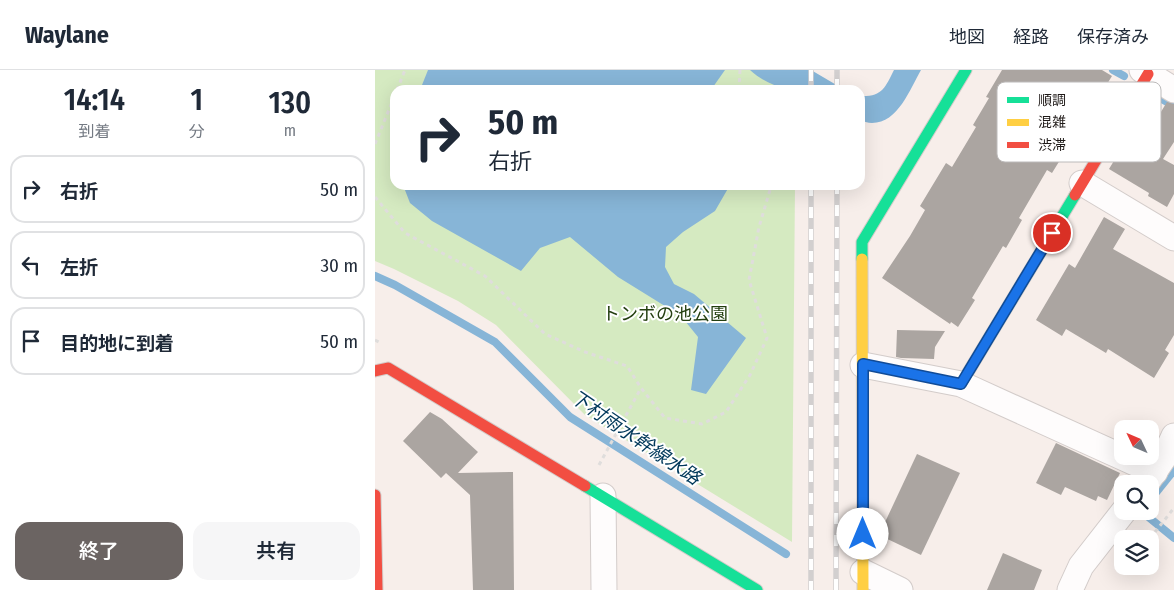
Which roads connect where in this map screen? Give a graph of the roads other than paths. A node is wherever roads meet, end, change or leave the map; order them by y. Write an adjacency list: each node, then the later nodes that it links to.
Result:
1 (966, 70): 7 (street)
2 (1145, 72): 3 (street)
3 (1174, 90)
4 (1094, 162): 5 (street)
5 (1082, 183): 6 (street); 9 (street)
6 (1174, 238)
7 (863, 364): 9 (street); 16 (street)
8 (375, 372): 14 (street)
9 (961, 384): 11 (street)
10 (1174, 436): 12 (street)
11 (1144, 475)
12 (1152, 475)
13 (375, 495): 17 (street)
14 (603, 496): 18 (street); 19 (street)
15 (1117, 520): 21 (street)
16 (863, 581): 20 (street)
17 (377, 590)
18 (604, 590)
19 (757, 590)
20 (900, 590)
21 (1070, 590)

